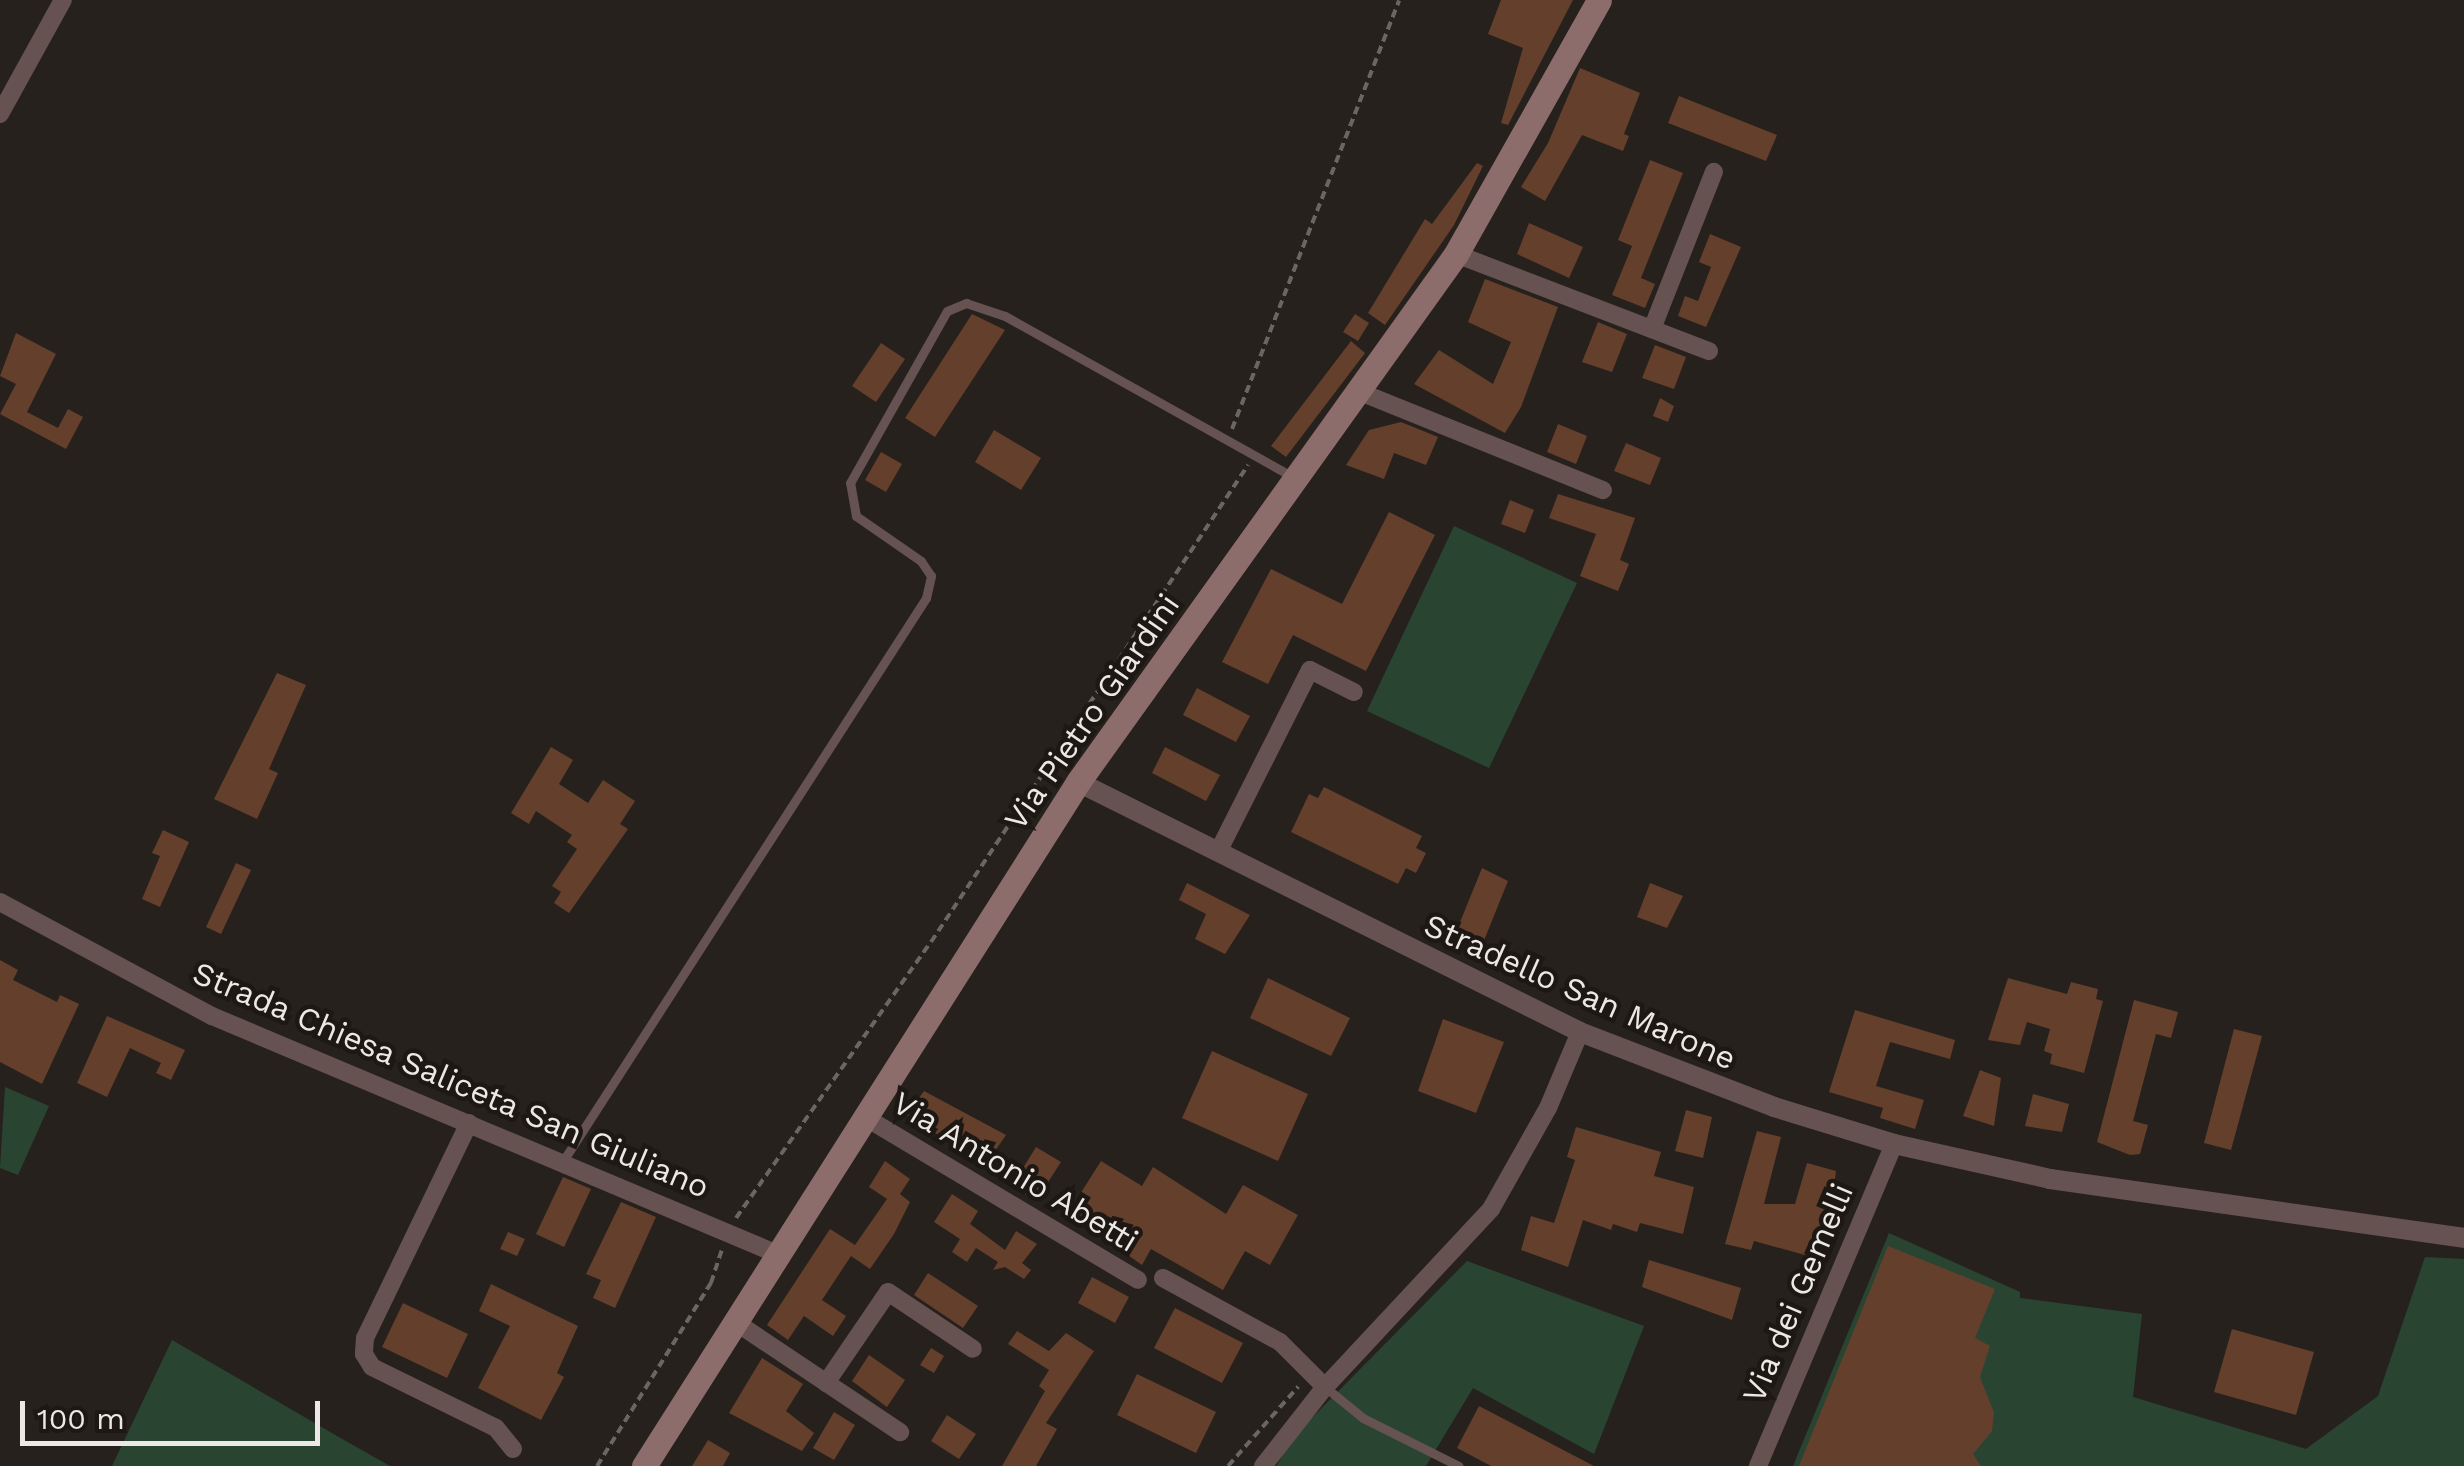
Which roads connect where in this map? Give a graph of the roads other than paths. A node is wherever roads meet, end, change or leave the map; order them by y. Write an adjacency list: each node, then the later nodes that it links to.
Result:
1 (63, 0): 3 (street)
2 (1598, 0): 5 (main road, Via Pietro Giardini)
3 (0, 114)
4 (1714, 172): 6 (street)
5 (1456, 254): 6 (street); 8 (main road, Via Pietro Giardini)
6 (1652, 329): 7 (street)
7 (1709, 351)
8 (1360, 392): 9 (main road, Via Pietro Giardini); 10 (street)
9 (1296, 479): 12 (main road, Via Pietro Giardini); 19 (lane)
10 (1603, 490)
11 (1354, 692): 13 (street)
12 (1078, 782): 13 (street, Stradello San Marone); 16 (main road, Via Pietro Giardini)
13 (1218, 852): 15 (street, Stradello San Marone)
14 (0, 902): 17 (street, Strada Chiesa Saliceta San Giuliano)
15 (1580, 1032): 18 (street, Stradello San Marone); 27 (street)
16 (863, 1116): 21 (main road, Via Pietro Giardini); 23 (street, Via Antonio Abetti)
17 (469, 1122): 19 (street, Strada Chiesa Saliceta San Giuliano); 29 (street)
18 (1894, 1144): 20 (street, Stradello San Marone); 33 (street, Via dei Gemelli)
19 (563, 1161): 21 (street, Strada Chiesa Saliceta San Giuliano)
20 (2464, 1238)
21 (775, 1253): 24 (main road, Via Pietro Giardini)
22 (1163, 1278): 27 (street)
23 (1138, 1280)
24 (734, 1321): 26 (street); 30 (main road, Via Pietro Giardini)
25 (973, 1349): 26 (street)
26 (826, 1382): 28 (street)
27 (1326, 1387): 31 (street); 32 (lane)
28 (900, 1432)
29 (513, 1450)
30 (644, 1466)
31 (1263, 1466)
32 (1459, 1466)
33 (1758, 1466)

